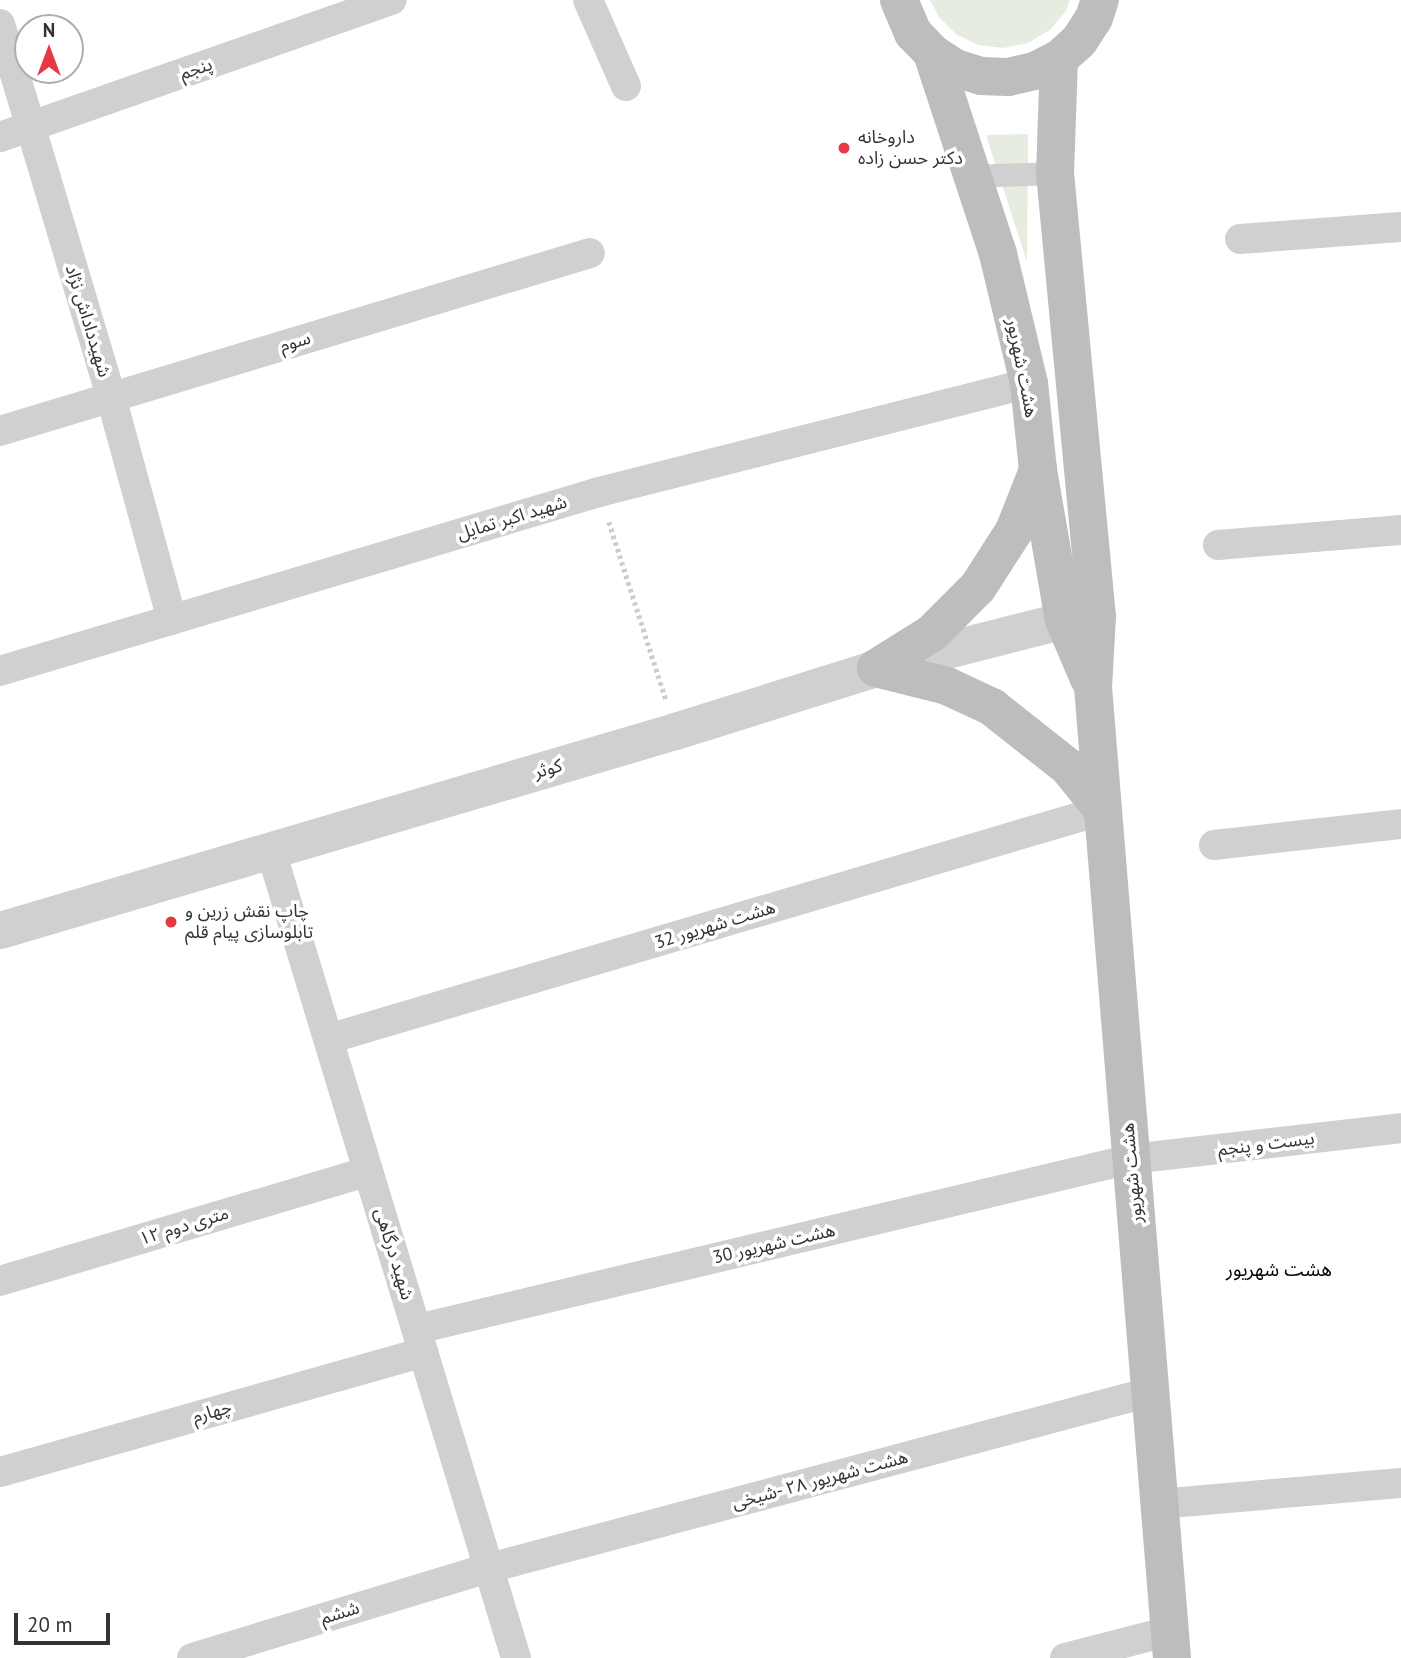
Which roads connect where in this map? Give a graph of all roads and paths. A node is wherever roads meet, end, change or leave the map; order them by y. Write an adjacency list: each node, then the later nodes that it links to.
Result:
1 (392, 0): 9 (street, پنجم)
2 (589, 0): 8 (street)
3 (899, 0): 6 (main road)
4 (1100, 0): 7 (main road)
5 (0, 24): 9 (street, شهیدداداش نژاد)
6 (932, 53): 7 (main road); 12 (main road, هشت شهریور)
7 (1059, 59): 11 (main road, هشت شهریور)
8 (626, 86)
9 (30, 127): 10 (street, پنجم); 17 (street, شهیدداداش نژاد)
10 (0, 137)
11 (1055, 173): 12 (street); 23 (main road, هشت شهریور)
12 (971, 176): 16 (main road, هشت شهریور)
13 (1401, 227): 14 (street)
14 (1240, 239)
15 (590, 253): 17 (street, سوم)
16 (1029, 383): 19 (main road, هشت شهریور); 20 (street, شهید اکبر تمایل)
17 (111, 397): 18 (street, سوم); 24 (street, شهیدداداش نژاد)
18 (0, 431)
19 (1038, 470): 23 (main road, هشت شهریور); 25 (main road)
20 (599, 492): 24 (street, شهید اکبر تمایل); 27 (path)
21 (1401, 530): 22 (street)
22 (1218, 545)
23 (1080, 618): 25 (street, کوثر); 28 (main road, هشت شهریور)
24 (172, 620): 26 (street, شهید اکبر تمایل)
25 (876, 668): 27 (street, کوثر); 28 (main road)
26 (0, 671)
27 (676, 731): 31 (street, کوثر)
28 (1102, 810): 33 (street, هشت شهریور 32); 35 (main road, هشت شهریور)
29 (1401, 824): 30 (street)
30 (1214, 845)
31 (271, 851): 32 (street, کوثر); 33 (street, شهید درگاهی)
32 (0, 930)
33 (328, 1039): 36 (street, شهید درگاهی)
34 (1401, 1128): 35 (street, بیست و پنجم)
35 (1131, 1159): 38 (street, هشت شهریور 30); 39 (main road, هشت شهریور)
36 (368, 1171): 37 (street, ۱۲ متری دوم); 38 (street, شهید درگاهی)
37 (0, 1281)
38 (420, 1341): 40 (street, چهارم); 43 (street, شهید درگاهی)
39 (1150, 1392): 42 (main road, هشت شهریور); 43 (street, هشت شهریور ۲۸ -شیخی)
40 (0, 1472)
41 (1401, 1483): 42 (street)
42 (1159, 1504): 44 (main road, هشت شهریور)
43 (489, 1568): 45 (street, ششم); 46 (street, شهید درگاهی)
44 (1171, 1645): 47 (street)
45 (191, 1658)
46 (516, 1658)
47 (1065, 1658)

